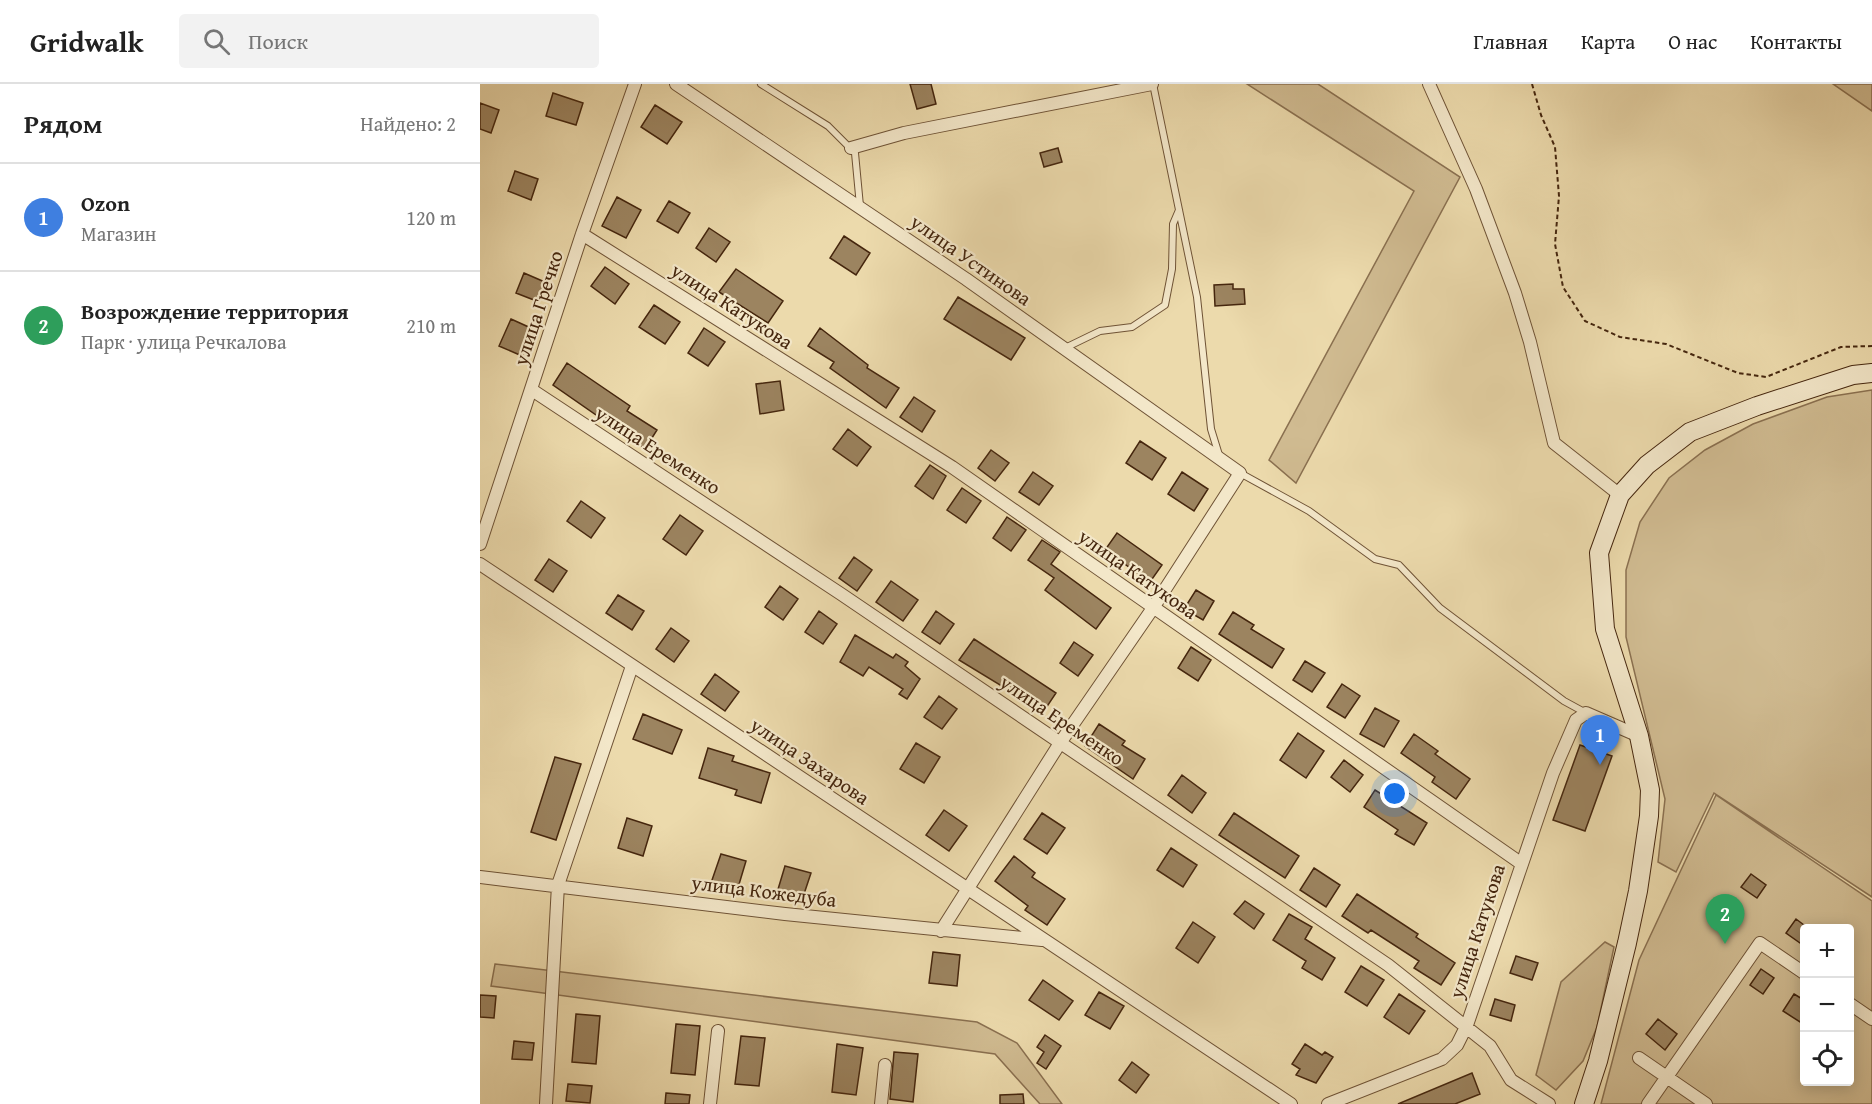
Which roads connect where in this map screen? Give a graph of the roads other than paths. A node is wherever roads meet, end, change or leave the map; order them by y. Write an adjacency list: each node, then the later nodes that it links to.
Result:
1 (635, 84): 9 (street, улица Гречко)
2 (676, 84): 7 (street, улица Устинова)
3 (761, 84): 6 (lane)
4 (1153, 84): 6 (street); 8 (lane)
5 (1429, 84): 15 (street)
6 (850, 148): 7 (lane)
7 (860, 208): 10 (street, улица Устинова)
8 (1179, 209): 10 (lane); 13 (lane)
9 (582, 234): 12 (street, улица Гречко); 18 (street, улица Катукова)
10 (1064, 348): 13 (street, улица Устинова)
11 (1872, 373): 15 (main road)
12 (532, 390): 16 (street, улица Гречко); 22 (street, улица Еременко)
13 (1220, 459): 14 (street, улица Устинова)
14 (1240, 473): 18 (street); 20 (lane)
15 (1620, 495): 21 (main road)
16 (480, 544)
17 (480, 564): 19 (street, улица Захарова)
18 (1153, 608): 22 (street); 23 (street, улица Катукова)
19 (632, 666): 25 (street); 26 (street, улица Захарова)
20 (1586, 713): 21 (street); 23 (street)
21 (1639, 736): 43 (main road)
22 (1060, 743): 26 (street); 32 (street, улица Еременко)
23 (1522, 864): 32 (street, улица Катукова)
24 (480, 877): 25 (street, улица Кожедуба)
25 (558, 885): 27 (street, улица Кожедуба); 37 (street)
26 (967, 889): 27 (street); 28 (street, улица Кожедуба)
27 (940, 931): 28 (street, улица Кожедуба)
28 (1043, 940): 40 (street, улица Кожедуба)
29 (1800, 970): 36 (street)
30 (1854, 1007): 31 (street)
31 (1872, 1019)
32 (1467, 1025): 41 (street); 42 (street, улица Еременко)
33 (718, 1031): 38 (street)
34 (1639, 1058): 36 (street)
35 (885, 1065): 39 (street)
36 (1668, 1078): 44 (street); 45 (street)
37 (546, 1104)
38 (710, 1104)
39 (881, 1104)
40 (1291, 1104)
41 (1328, 1104)
42 (1550, 1104)
43 (1584, 1104)
44 (1648, 1104)
45 (1706, 1104)

